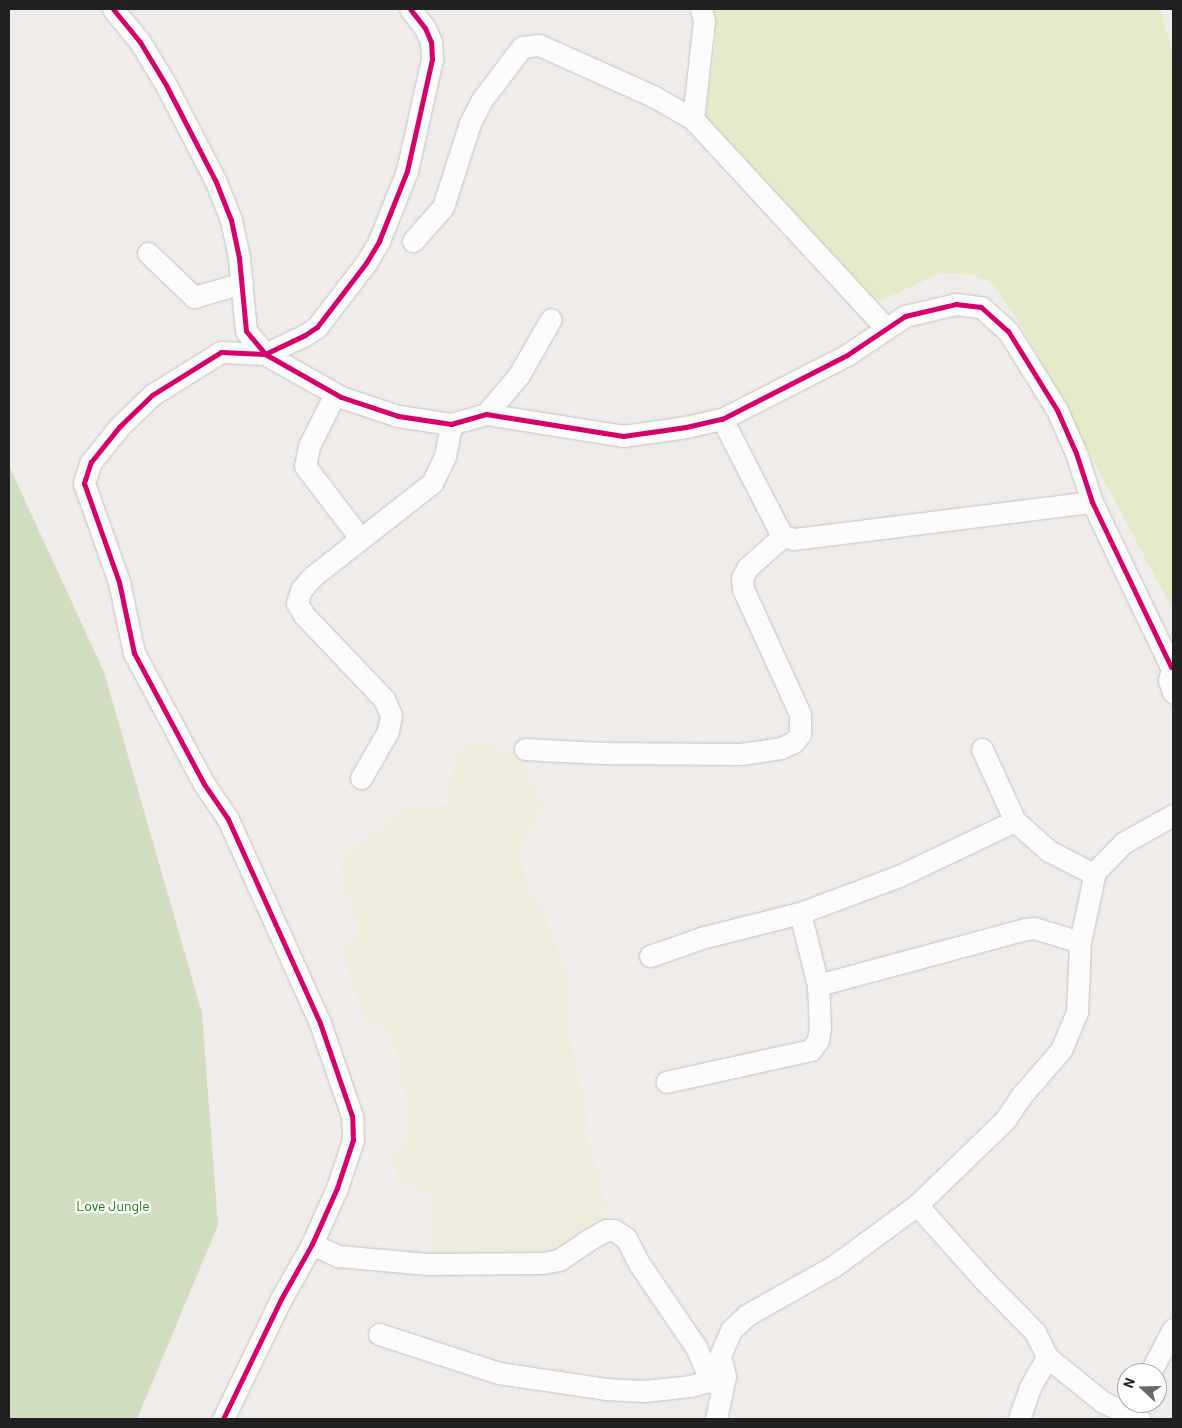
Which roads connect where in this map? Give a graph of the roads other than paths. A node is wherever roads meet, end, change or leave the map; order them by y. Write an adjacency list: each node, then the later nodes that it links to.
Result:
1 (113, 9): 7 (street)
2 (410, 9): 10 (street)
3 (701, 9): 4 (street)
4 (692, 119): 5 (street); 9 (street)
5 (413, 240)
6 (148, 253): 7 (street)
7 (242, 283): 10 (street)
8 (551, 319): 12 (street)
9 (886, 328): 13 (street); 15 (street)
10 (265, 354): 11 (street); 32 (street)
11 (335, 394): 14 (street); 17 (street)
12 (486, 414): 13 (street); 14 (street)
13 (722, 418): 16 (street)
14 (451, 424): 17 (street)
15 (1092, 502): 16 (street); 18 (street)
16 (783, 536): 20 (street)
17 (360, 538): 22 (street)
18 (1172, 667): 19 (street)
19 (1173, 692)
20 (525, 749)
21 (982, 749): 24 (street)
22 (361, 778)
23 (1173, 815): 25 (street)
24 (1016, 821): 25 (street); 26 (street)
25 (1094, 874): 27 (street)
26 (800, 913): 28 (street); 29 (street)
27 (1080, 942): 29 (street); 31 (street)
28 (650, 956)
29 (818, 985): 30 (street)
30 (666, 1082)
31 (917, 1205): 35 (street); 37 (street)
32 (312, 1244): 37 (street); 39 (street)
33 (1173, 1329): 36 (street)
34 (379, 1334): 37 (street)
35 (1047, 1357): 38 (street); 41 (street)
36 (1155, 1363)
37 (718, 1379): 40 (street)
38 (1117, 1407)
39 (223, 1419)
40 (716, 1419)
41 (1019, 1419)

